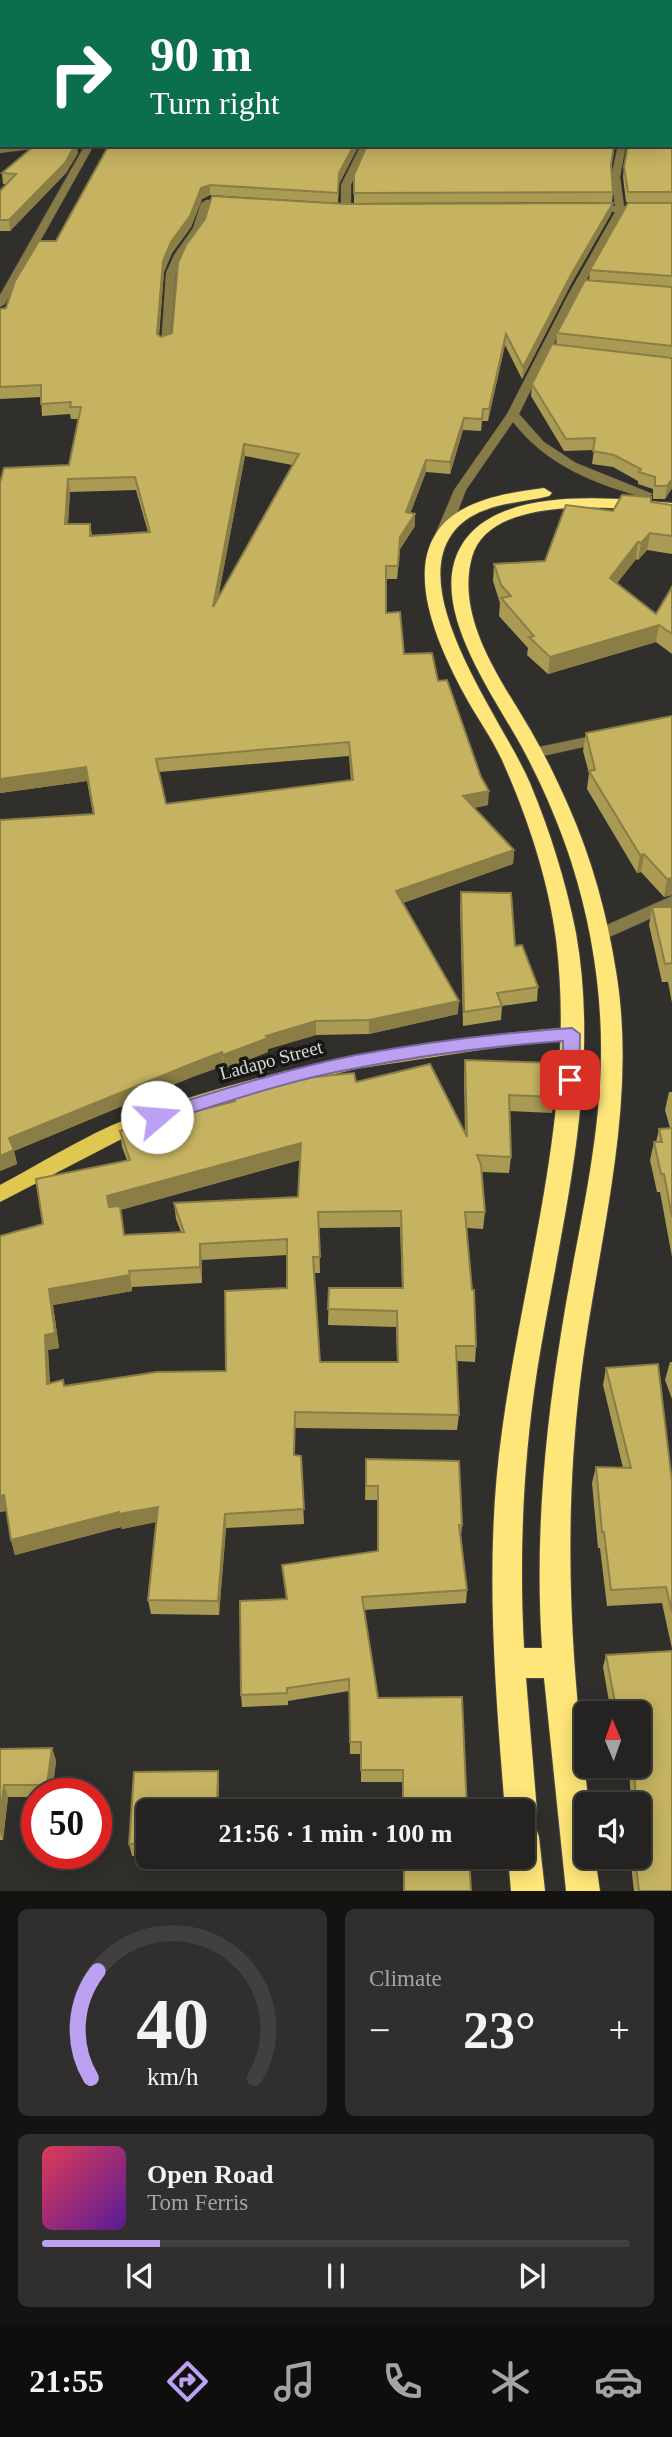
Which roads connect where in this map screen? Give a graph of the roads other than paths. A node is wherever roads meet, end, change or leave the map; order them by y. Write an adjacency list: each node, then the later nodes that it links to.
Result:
1 (36, 147): 5 (street)
2 (89, 147): 15 (street)
3 (364, 147): 9 (street)
4 (621, 147): 12 (street)
5 (0, 150)
6 (243, 202): 16 (street)
7 (333, 208): 9 (street)
8 (672, 208): 12 (street)
9 (346, 209): 10 (street)
10 (358, 209)
11 (576, 209): 12 (street)
12 (621, 210): 13 (street)
13 (578, 285): 14 (street); 17 (street)
14 (592, 286)
15 (0, 304)
16 (165, 344)
17 (545, 349): 18 (street); 19 (street)
18 (559, 351)
19 (513, 414): 20 (street); 23 (street)
20 (647, 494): 21 (highway); 23 (highway)
21 (672, 498)
22 (672, 508): 25 (highway)
23 (442, 535): 28 (highway)
24 (622, 735): 25 (street)
25 (534, 753): 27 (highway)
26 (672, 902): 27 (street)
27 (599, 935): 31 (highway)
28 (572, 1034): 29 (main road, Ladapo Street); 30 (highway)
29 (0, 1195)
30 (508, 1663): 31 (highway); 32 (highway)
31 (558, 1663): 35 (highway)
32 (520, 1799)
33 (526, 1869): 34 (highway)
34 (528, 1891)
35 (583, 1891)

